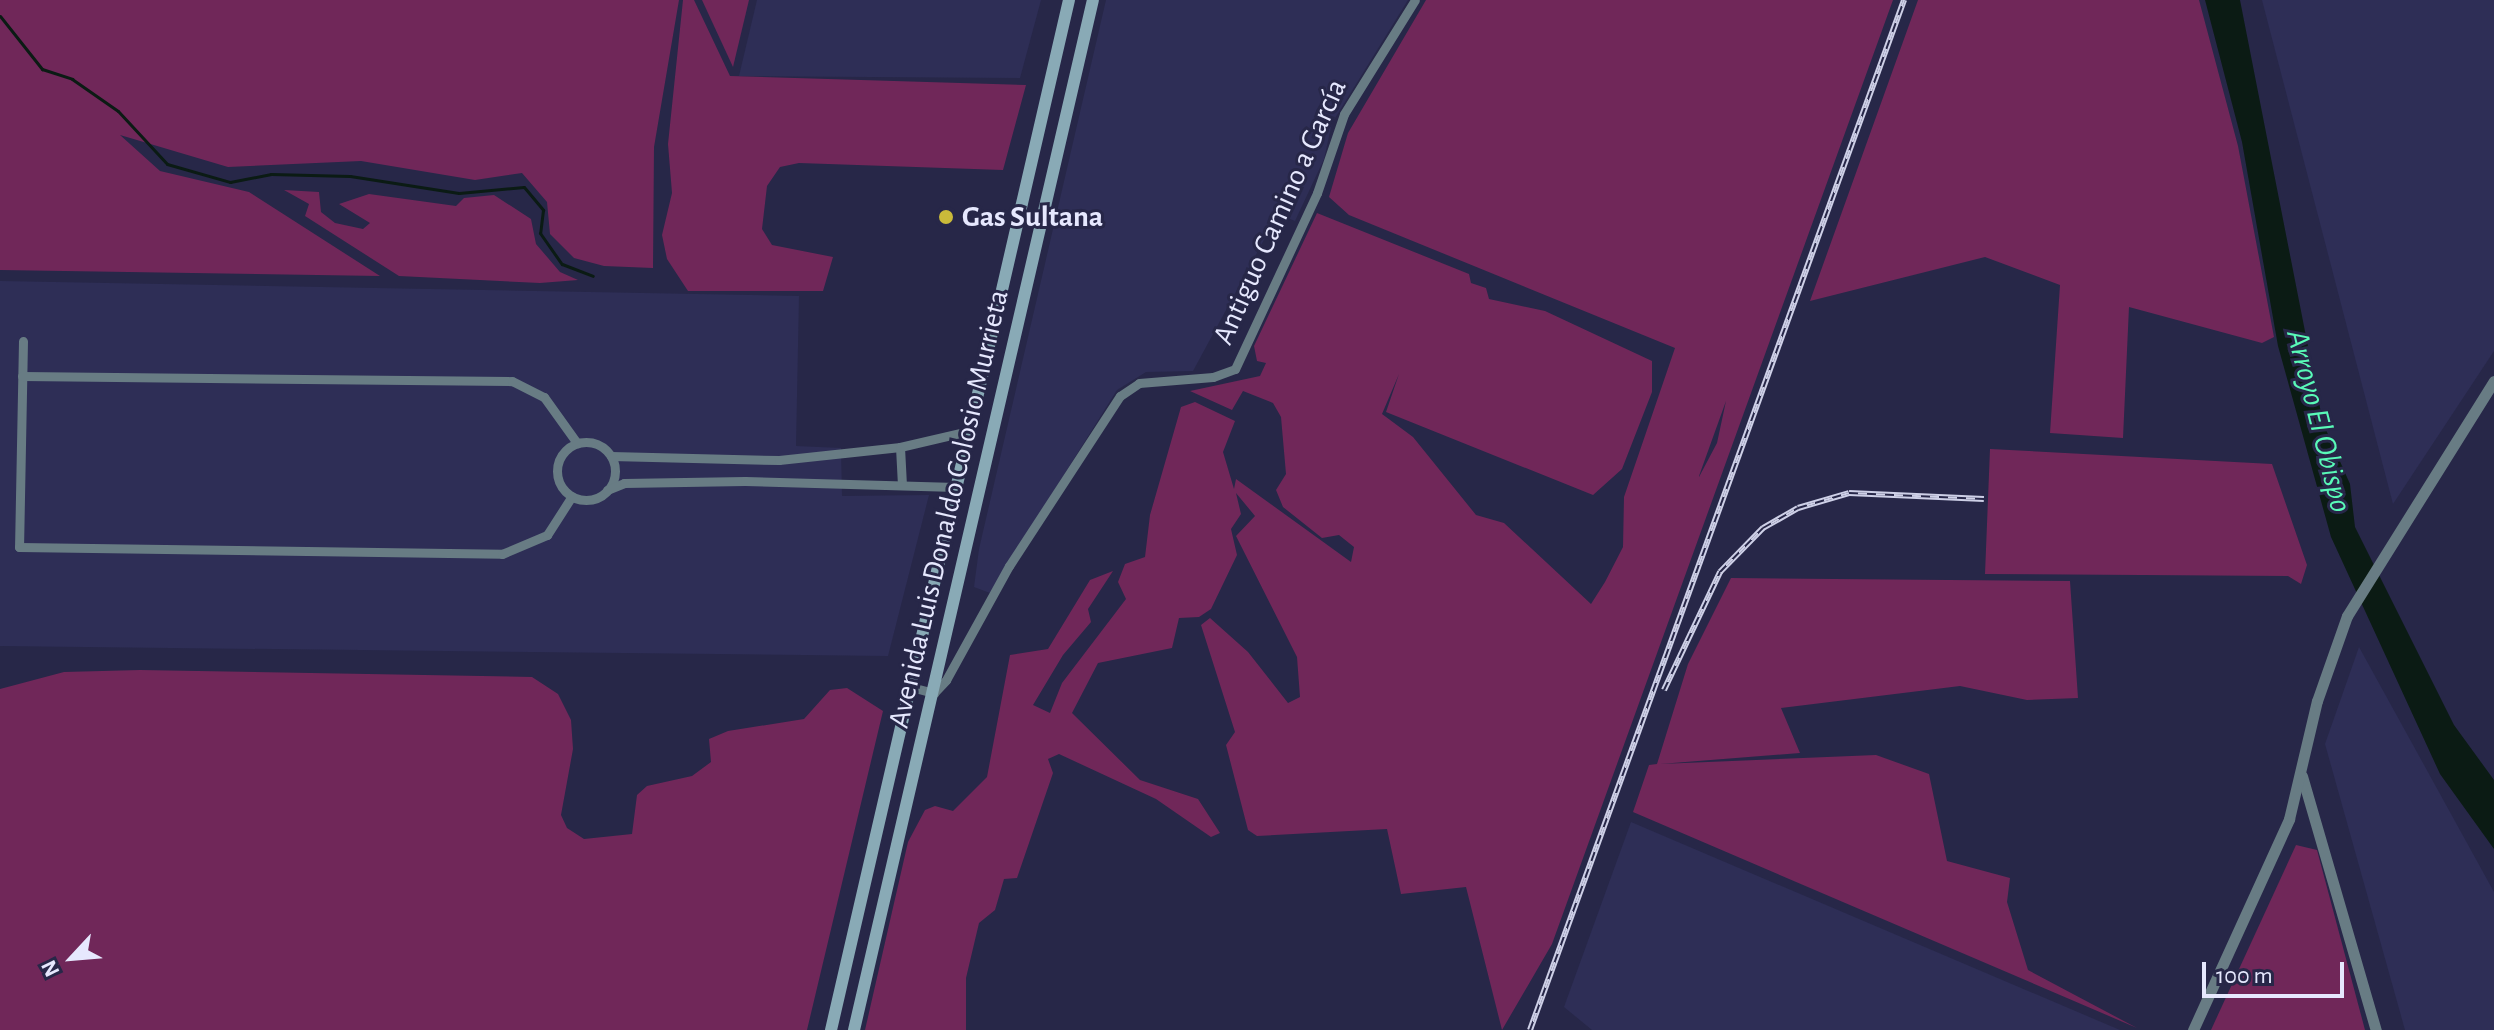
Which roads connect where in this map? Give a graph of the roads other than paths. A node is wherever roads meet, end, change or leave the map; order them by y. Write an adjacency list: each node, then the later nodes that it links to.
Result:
1 (1069, 0): 7 (main road, Avenida Luis Donaldo Colosio Murrieta)
2 (1093, 0): 16 (main road, Avenida Luis Donaldo Colosio Murrieta)
3 (1415, 0): 16 (street, Antiguo Camino a García)
4 (23, 341): 5 (street)
5 (22, 376): 8 (street); 14 (street)
6 (2494, 381): 17 (street)
7 (969, 431): 9 (street); 12 (main road, Avenida Luis Donaldo Colosio Murrieta)
8 (577, 443): 10 (street); 14 (street)
9 (900, 447): 10 (street); 11 (street)
10 (611, 456): 13 (street)
11 (902, 483): 12 (street); 13 (street)
12 (956, 487): 15 (main road, Avenida Luis Donaldo Colosio Murrieta)
13 (607, 490): 14 (street)
14 (572, 496)
15 (911, 687): 16 (street); 18 (main road, Avenida Luis Donaldo Colosio Murrieta)
16 (934, 693): 19 (main road, Avenida Luis Donaldo Colosio Murrieta)
17 (2302, 776): 20 (street); 21 (street)
18 (831, 1030)
19 (854, 1030)
20 (2193, 1030)
21 (2376, 1030)

